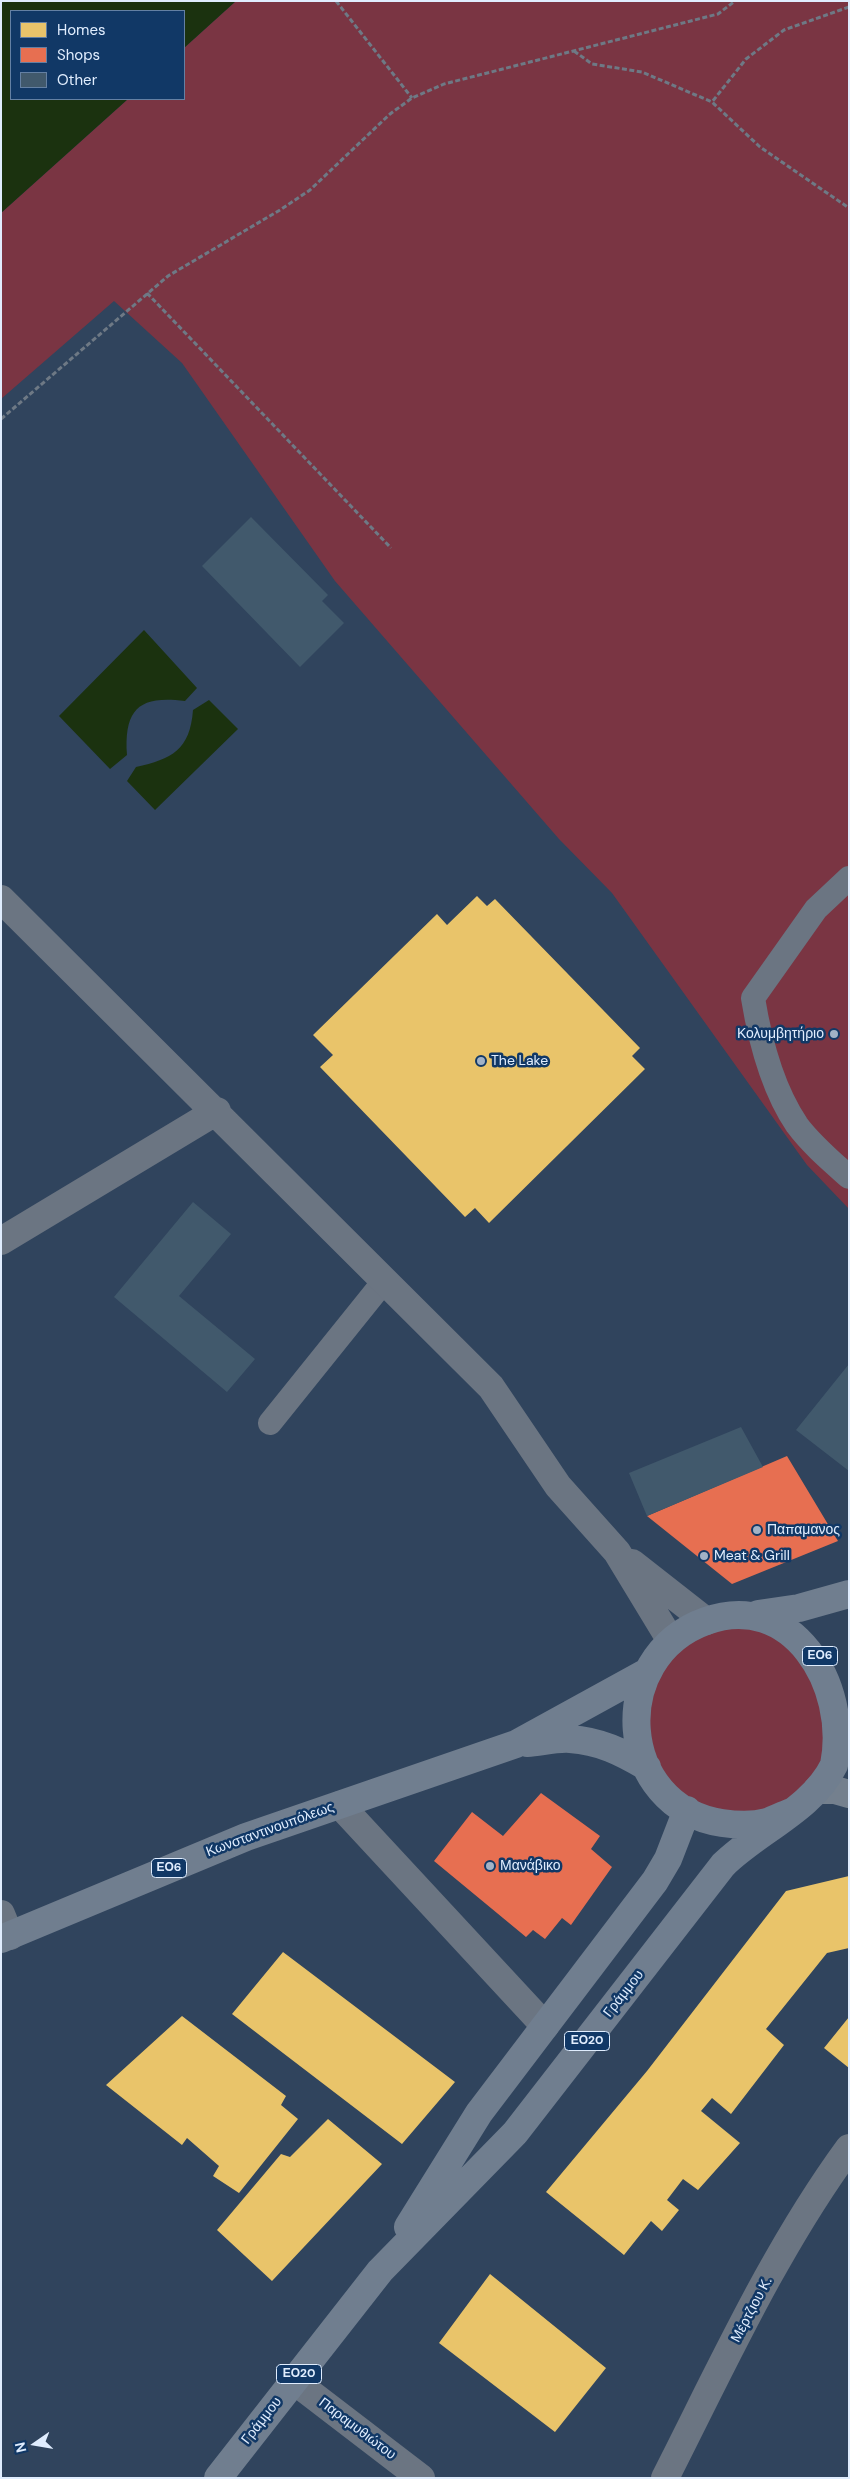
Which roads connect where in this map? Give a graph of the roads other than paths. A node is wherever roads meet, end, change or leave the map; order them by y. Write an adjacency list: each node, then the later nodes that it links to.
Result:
1 (849, 878): 4 (lane)
2 (1, 898): 3 (street)
3 (217, 1111): 5 (street); 6 (street)
4 (849, 1177)
5 (1, 1241)
6 (385, 1280): 7 (lane); 8 (street)
7 (270, 1423)
8 (617, 1552): 11 (street); 12 (street)
9 (849, 1594): 10 (main road, ΕΟ6)
10 (747, 1615): 11 (main road, Γράμμου / ΕΟ6); 14 (main road, Γράμμου / ΕΟ6)
11 (706, 1621): 12 (main road, Γράμμου / ΕΟ6)
12 (671, 1640): 13 (main road, Γράμμου / ΕΟ6)
13 (647, 1672): 15 (main road, Κωνσταντινουπόλεως / ΕΟ6); 16 (main road, Γράμμου / ΕΟ6)
14 (846, 1731): 17 (main road, Γράμμου / ΕΟ6)
15 (516, 1744): 16 (main road, Κωνσταντινουπόλεως / ΕΟ6); 19 (main road, Κωνσταντινουπόλεως / ΕΟ6)
16 (647, 1768): 20 (main road, Γράμμου / ΕΟ6)
17 (818, 1790): 18 (main road); 21 (main road, Γράμμου / ΕΟ6)
18 (849, 1794)
19 (340, 1805): 22 (main road, Κωνσταντινουπόλεως / ΕΟ6); 23 (street)
20 (686, 1810): 21 (main road, Γράμμου / ΕΟ6); 23 (main road, Γράμμου / ΕΟ20)
21 (791, 1812): 25 (main road, Γράμμου / ΕΟ20)
22 (4, 1930)
23 (545, 2026): 25 (main road, Γράμμου / ΕΟ20)
24 (849, 2148): 29 (street, Μέρτζιου Κ.)
25 (380, 2271): 26 (main road, Γράμμου / ΕΟ20)
26 (293, 2380): 27 (main road, Γράμμου / ΕΟ20); 28 (street, Παραμυθιώτου)
27 (218, 2478)
28 (421, 2478)
29 (665, 2478)

